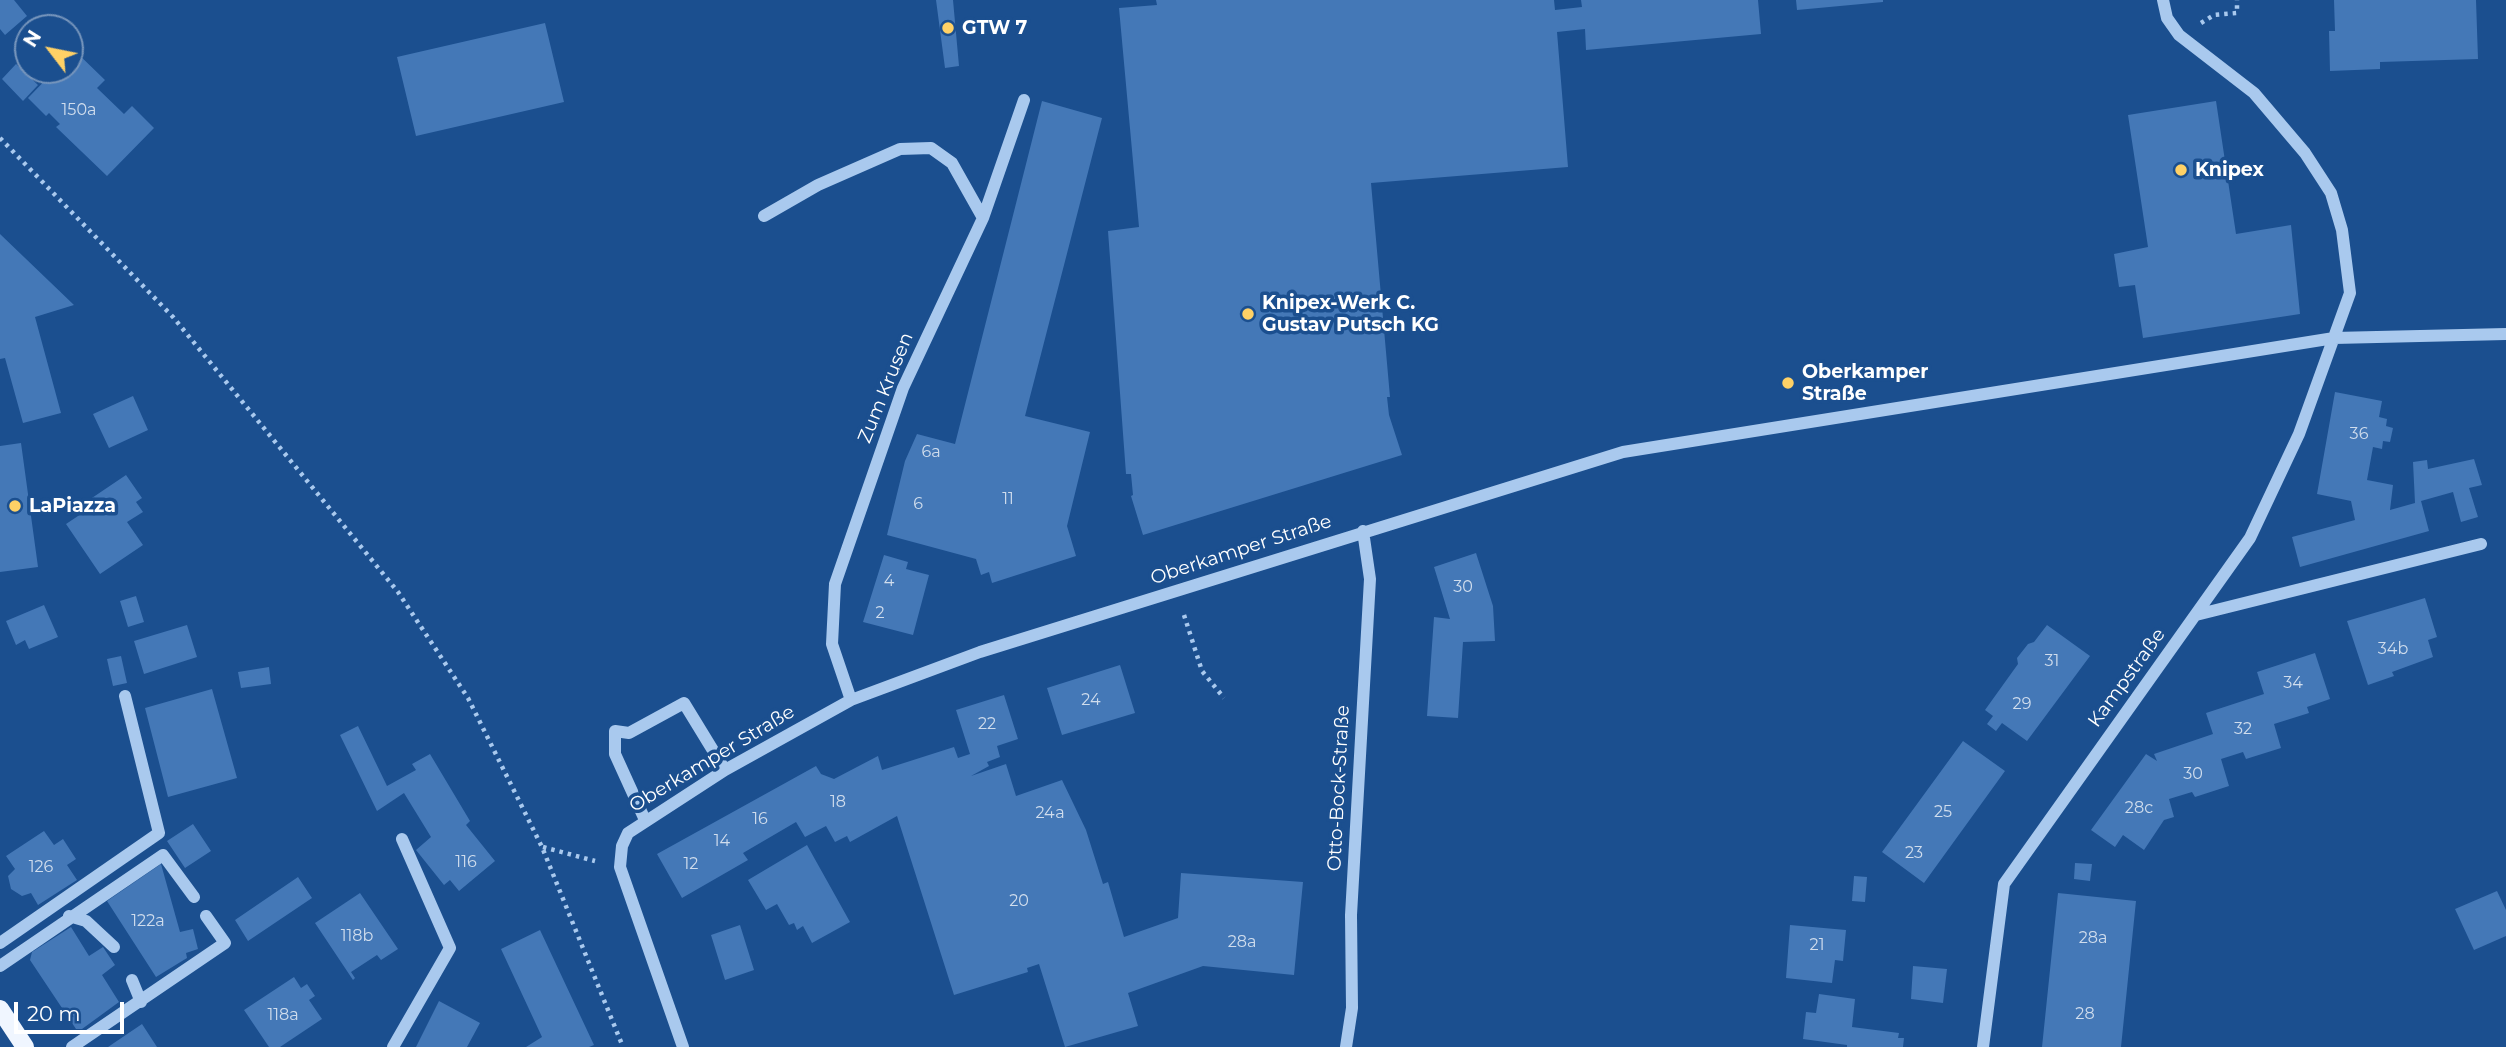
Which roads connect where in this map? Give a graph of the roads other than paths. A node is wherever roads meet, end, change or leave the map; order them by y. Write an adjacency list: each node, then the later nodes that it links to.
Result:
1 (2163, 0): 6 (street)
2 (1024, 100): 4 (street, Zum Krusen)
3 (764, 216): 4 (street)
4 (983, 218): 11 (street, Zum Krusen)
5 (2506, 334): 6 (street, Oberkamper Straße)
6 (2334, 338): 7 (street, Oberkamper Straße); 9 (street, Kampstraße)
7 (1363, 531): 11 (street, Oberkamper Straße); 28 (street, Otto-Bock-Straße)
8 (2482, 544): 9 (street)
9 (2196, 615): 29 (street, Kampstraße)
10 (125, 696): 18 (street)
11 (851, 700): 12 (street, Oberkamper Straße)
12 (725, 770): 13 (street, Oberkamper Straße); 13 (street)
13 (645, 820): 27 (street, Oberkamper Straße)
14 (402, 839): 26 (street)
15 (194, 897): 16 (street)
16 (69, 916): 19 (street); 20 (street)
17 (206, 916): 22 (street)
18 (0, 943)
19 (114, 947)
20 (0, 966)
21 (132, 980): 22 (street)
22 (141, 1002): 25 (street)
23 (0, 1009): 24 (main road)
24 (25, 1047)
25 (72, 1047)
26 (393, 1047)
27 (683, 1047)
28 (1346, 1047)
29 (1983, 1047)

